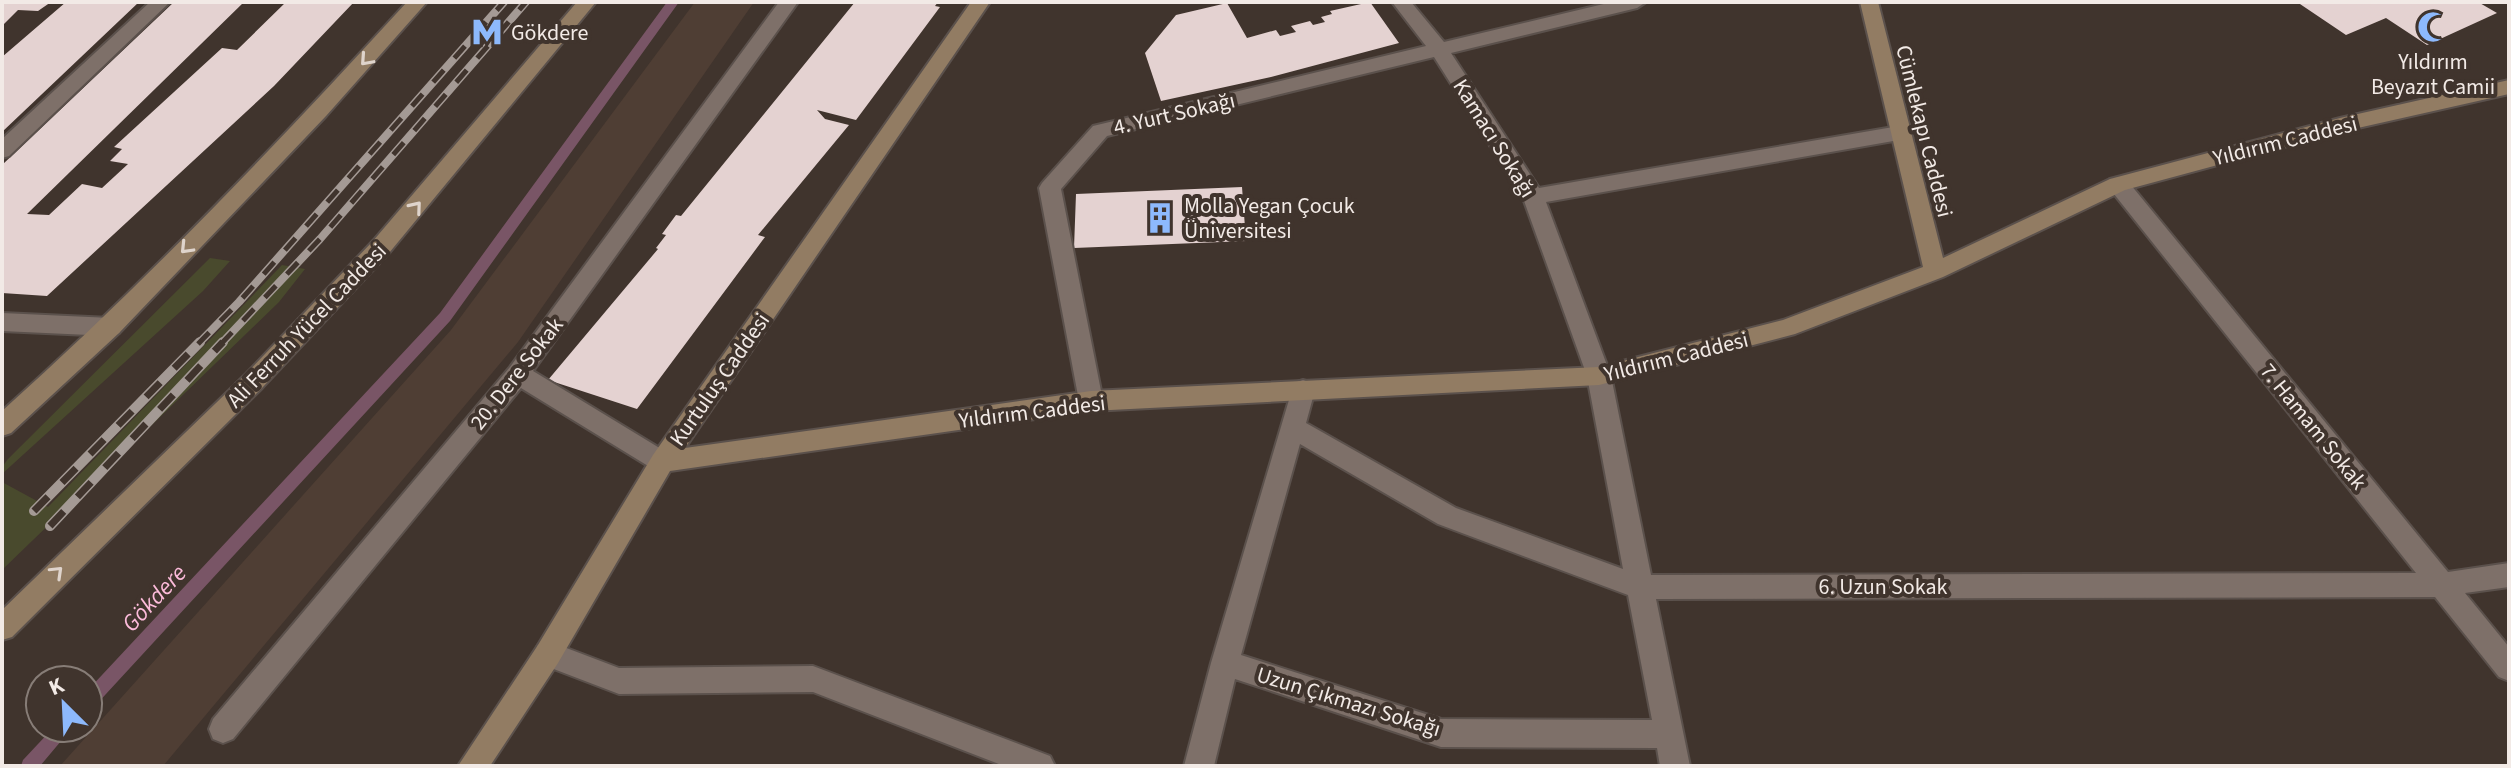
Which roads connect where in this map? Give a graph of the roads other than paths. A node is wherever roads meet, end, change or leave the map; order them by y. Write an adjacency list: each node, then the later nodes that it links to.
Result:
1 (161, 2): 12 (street)
2 (418, 2): 17 (main road, one-way to 17)
3 (587, 2): 28 (main road, Ali Ferruh Yücel Caddesi, one-way to 3)
4 (789, 2): 18 (street, 20. Dere Sokak)
5 (981, 2): 24 (main road, Kurtuluş Caddesi)
6 (1401, 2): 9 (street, Kamacı Sokağı)
7 (1637, 2): 9 (street)
8 (1869, 2): 11 (main road, Cümlekapı Caddesi)
9 (1439, 49): 14 (street, Kamacı Sokağı); 21 (street, 4. Yurt Sokağı)
10 (2509, 87): 13 (main road, Yıldırım Caddesi)
11 (1899, 133): 14 (street); 15 (main road, Cümlekapı Caddesi)
12 (2, 151)
13 (2118, 184): 15 (main road, Yıldırım Caddesi); 26 (street, 7. Hamam Sokak)
14 (1533, 197): 19 (street, Kamacı Sokağı)
15 (1935, 271): 19 (main road, Yıldırım Caddesi)
16 (2, 322): 17 (street)
17 (111, 327): 22 (main road)
18 (518, 374): 24 (street); 32 (street, 20. Dere Sokak)
19 (1599, 376): 20 (main road, Yıldırım Caddesi); 27 (street, Kamacı Sokağı)
20 (1303, 390): 21 (main road, Yıldırım Caddesi); 23 (street)
21 (1091, 401): 24 (main road, Yıldırım Caddesi)
22 (2, 426)
23 (1292, 427): 27 (street, 6. Uzun Sokak); 30 (street)
24 (662, 462): 29 (main road, Kurtuluş Caddesi)
25 (2509, 575): 26 (street, 6. Uzun Sokak)
26 (2442, 585): 27 (street, 6. Uzun Sokak); 31 (street, 7. Hamam Sokak)
27 (1639, 587): 33 (street, Kamacı Sokağı)
28 (2, 628)
29 (548, 654): 34 (main road, Kurtuluş Caddesi); 35 (street)
30 (1225, 663): 33 (street, Uzun Çıkmazı Sokağı); 36 (street)
31 (2509, 668)
32 (223, 729)
33 (1667, 734): 37 (street, Kamacı Sokağı)
34 (473, 766)
35 (1040, 766)
36 (1199, 766)
37 (1675, 766)

